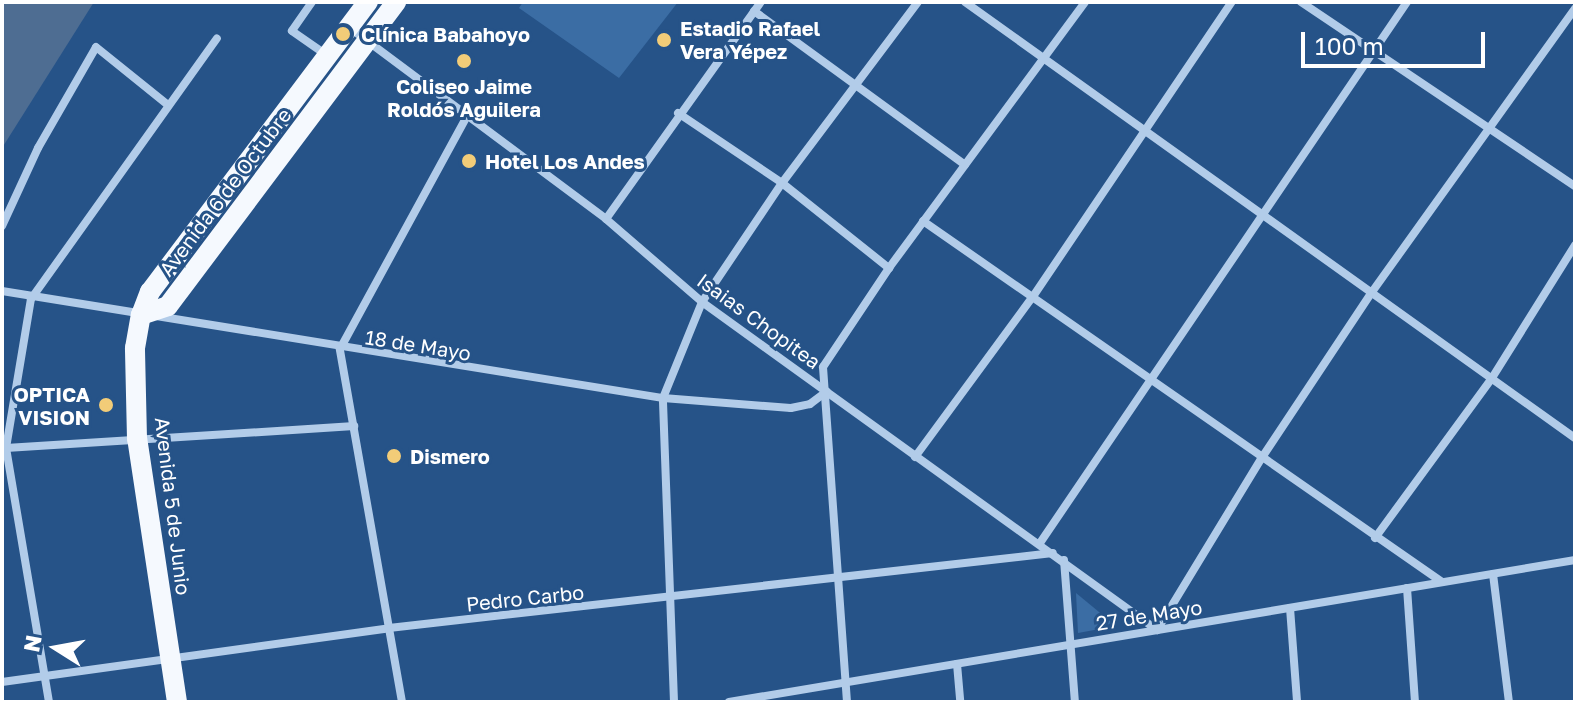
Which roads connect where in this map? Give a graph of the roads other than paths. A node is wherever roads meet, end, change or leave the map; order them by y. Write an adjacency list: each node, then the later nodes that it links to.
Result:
1 (312, 2): 17 (street)
2 (368, 2): 13 (main road, Avenida 6 de Octubre)
3 (396, 2): 15 (main road, Avenida 6 de Octubre)
4 (761, 2): 12 (street)
5 (918, 2): 20 (street)
6 (965, 2): 18 (street)
7 (1085, 2): 18 (street)
8 (1232, 2): 25 (street)
9 (1301, 2): 16 (street)
10 (1407, 2): 16 (street)
11 (1575, 8): 24 (street)
12 (754, 11): 20 (street); 22 (street)
13 (350, 28): 15 (street, Isaias Chopitea); 17 (main road, Avenida 6 de Octubre)
14 (217, 38): 21 (street)
15 (368, 42): 19 (main road, Avenida 6 de Octubre); 23 (street, Isaias Chopitea)
16 (1372, 52): 24 (street); 29 (street)
17 (330, 57): 19 (street); 40 (main road, Avenida 6 de Octubre)
18 (1042, 61): 25 (street); 26 (street)
19 (348, 70): 40 (main road, Avenida 6 de Octubre)
20 (857, 82): 26 (street); 27 (street)
21 (167, 104): 32 (street); 38 (street)
22 (678, 113): 27 (street); 30 (street)
23 (467, 116): 30 (street, Isaias Chopitea); 41 (street)
24 (1485, 127): 28 (street); 36 (street)
25 (1146, 133): 29 (street); 37 (street)
26 (965, 165): 31 (street)
27 (782, 183): 34 (street); 39 (street)
28 (1575, 186)
29 (1261, 213): 36 (street); 43 (street)
30 (606, 219): 39 (street, Isaias Chopitea)
31 (923, 221): 34 (street); 37 (street)
32 (2, 226)
33 (1575, 245): 42 (street)
34 (889, 268): 44 (street)
35 (2, 291): 38 (street, 18 de Mayo)
36 (1372, 292): 42 (street); 51 (street)
37 (1032, 298): 43 (street); 50 (street)
38 (31, 299): 40 (street, 18 de Mayo); 49 (street)
39 (702, 302): 44 (street, Isaias Chopitea); 45 (street)
40 (141, 315): 41 (street, 18 de Mayo); 48 (main road, Avenida 5 de Junio)
41 (340, 349): 45 (street, 18 de Mayo); 46 (street)
42 (1492, 378): 47 (street); 52 (street)
43 (1149, 380): 51 (street); 53 (street)
44 (827, 391): 45 (street, 18 de Mayo); 50 (street, Isaias Chopitea); 58 (street)
45 (663, 398): 61 (street)
46 (354, 426): 48 (street); 63 (street)
47 (1575, 438)
48 (137, 439): 49 (street); 66 (main road, Avenida 5 de Junio)
49 (6, 448): 68 (street)
50 (915, 457): 53 (street, Isaias Chopitea)
51 (1261, 459): 52 (street); 64 (street)
52 (1375, 538): 59 (street)
53 (1040, 543): 54 (street, Isaias Chopitea)
54 (1053, 553): 55 (street, Isaias Chopitea); 58 (street, Pedro Carbo)
55 (1064, 560): 64 (street, Isaias Chopitea); 65 (street)
56 (1575, 560): 57 (street, 27 de Mayo)
57 (1493, 574): 59 (street, 27 de Mayo); 81 (street)
58 (836, 581): 61 (street, Pedro Carbo); 70 (street)
59 (1442, 582): 60 (street, 27 de Mayo)
60 (1407, 588): 62 (street, 27 de Mayo); 80 (street)
61 (668, 600): 63 (street, Pedro Carbo); 74 (street)
62 (1290, 608): 64 (street, 27 de Mayo); 79 (street)
63 (389, 628): 66 (street, Pedro Carbo); 73 (street)
64 (1157, 630): 65 (street, 27 de Mayo)
65 (1069, 645): 67 (street, 27 de Mayo); 78 (street)
66 (169, 658): 68 (street, Pedro Carbo); 72 (main road, Avenida 5 de Junio)
67 (957, 664): 70 (street, 27 de Mayo); 77 (street)
68 (45, 677): 69 (street, Pedro Carbo); 71 (street)
69 (2, 682)
70 (845, 683): 75 (street, 27 de Mayo); 76 (street)
71 (49, 702)
72 (177, 702)
73 (402, 702)
74 (674, 702)
75 (729, 702)
76 (847, 702)
77 (960, 702)
78 (1075, 702)
79 (1297, 702)
80 (1415, 702)
81 (1509, 702)

